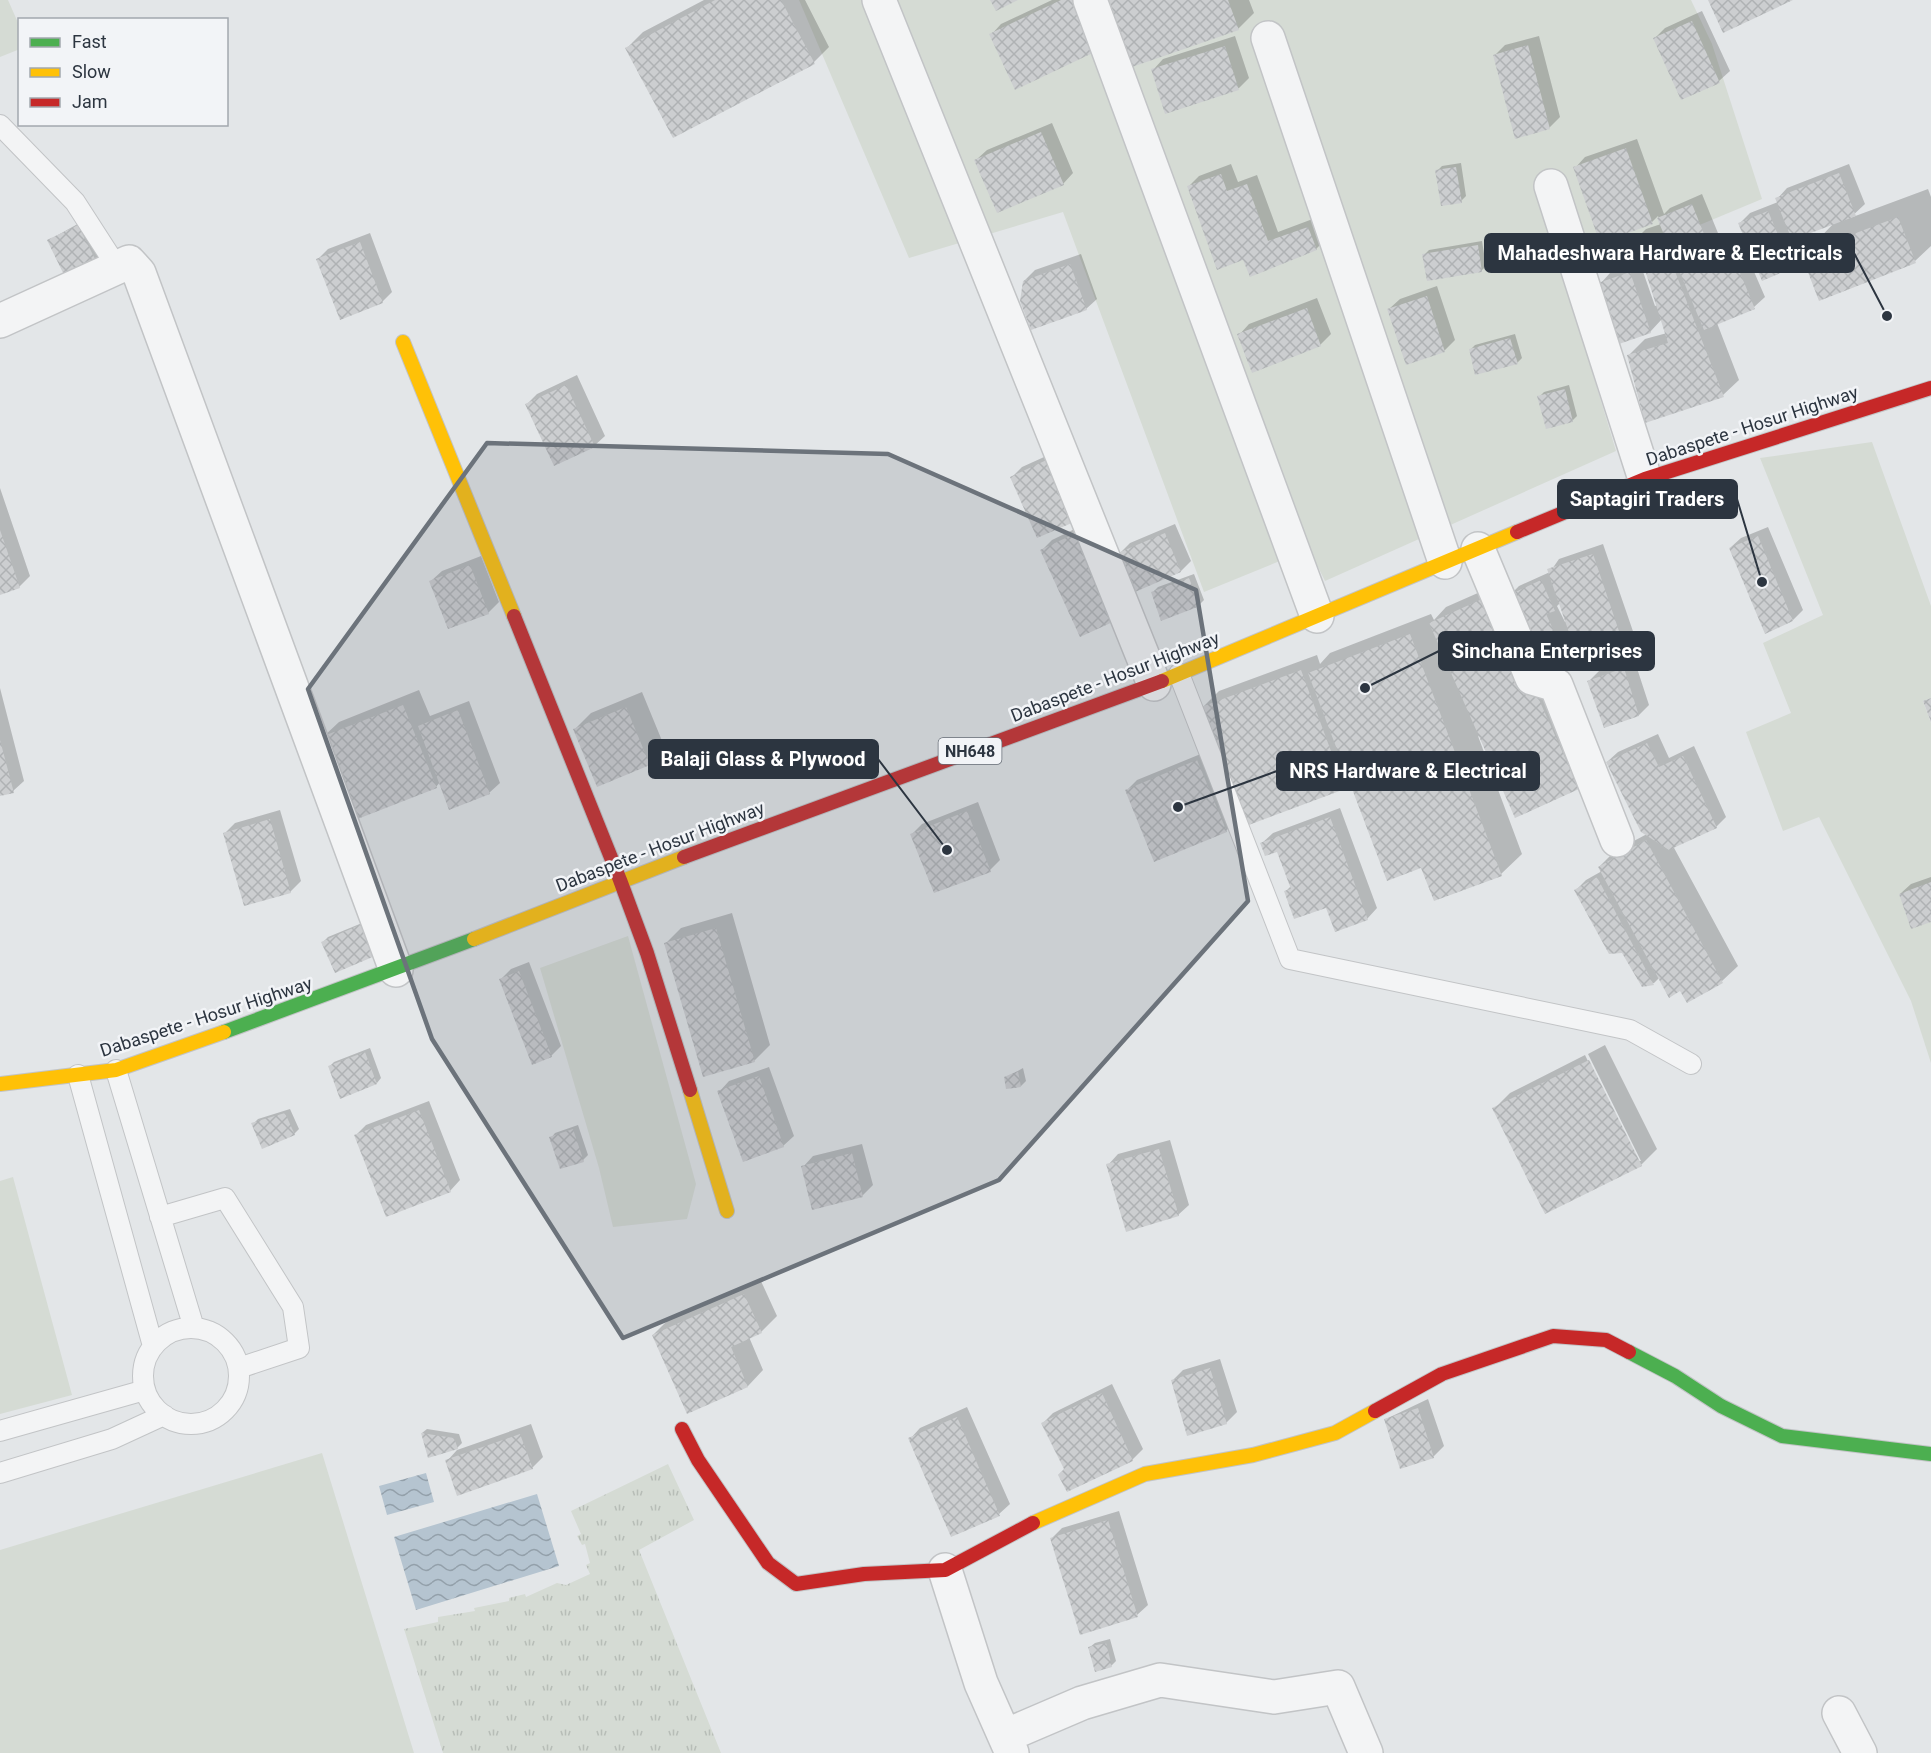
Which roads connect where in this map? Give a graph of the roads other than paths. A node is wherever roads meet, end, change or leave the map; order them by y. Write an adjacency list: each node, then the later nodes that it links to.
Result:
1 (879, 0): 14 (street)
2 (1090, 0): 13 (street)
3 (1268, 38): 12 (street)
4 (0, 125): 6 (lane)
5 (1551, 186): 10 (street)
6 (117, 267): 7 (street); 17 (street)
7 (0, 321)
8 (403, 342): 16 (main road)
9 (1931, 388): 10 (main road, Dabaspete - Hosur Highway / NH648)
10 (1646, 479): 11 (main road, Dabaspete - Hosur Highway / NH648)
11 (1478, 549): 12 (main road, Dabaspete - Hosur Highway / NH648); 15 (street)
12 (1445, 562): 13 (main road, Dabaspete - Hosur Highway / NH648)
13 (1317, 616): 14 (main road, Dabaspete - Hosur Highway / NH648)
14 (1166, 679): 16 (main road, Dabaspete - Hosur Highway / NH648); 18 (lane)
15 (1617, 840)
16 (620, 880): 17 (main road, Dabaspete - Hosur Highway / NH648); 22 (main road)
17 (396, 970): 19 (main road, Dabaspete - Hosur Highway / NH648)
18 (1691, 1064)
19 (116, 1070): 20 (main road, Dabaspete - Hosur Highway / NH648); 23 (lane)
20 (78, 1075): 21 (main road, Dabaspete - Hosur Highway / NH648); 25 (lane)
21 (0, 1084)
22 (727, 1211)
23 (160, 1216): 24 (lane); 26 (lane)
24 (194, 1328): 25 (lane); 26 (lane)
25 (153, 1346): 27 (lane)
26 (238, 1368): 28 (lane)
27 (145, 1390): 28 (lane); 30 (lane)
28 (164, 1415): 32 (lane)
29 (682, 1429): 33 (main road)
30 (0, 1431)
31 (1928, 1448): 33 (main road)
32 (0, 1473)
33 (945, 1570): 35 (street)
34 (1839, 1713): 37 (street)
35 (1008, 1744): 36 (street)
36 (1366, 1753)
37 (1860, 1753)

